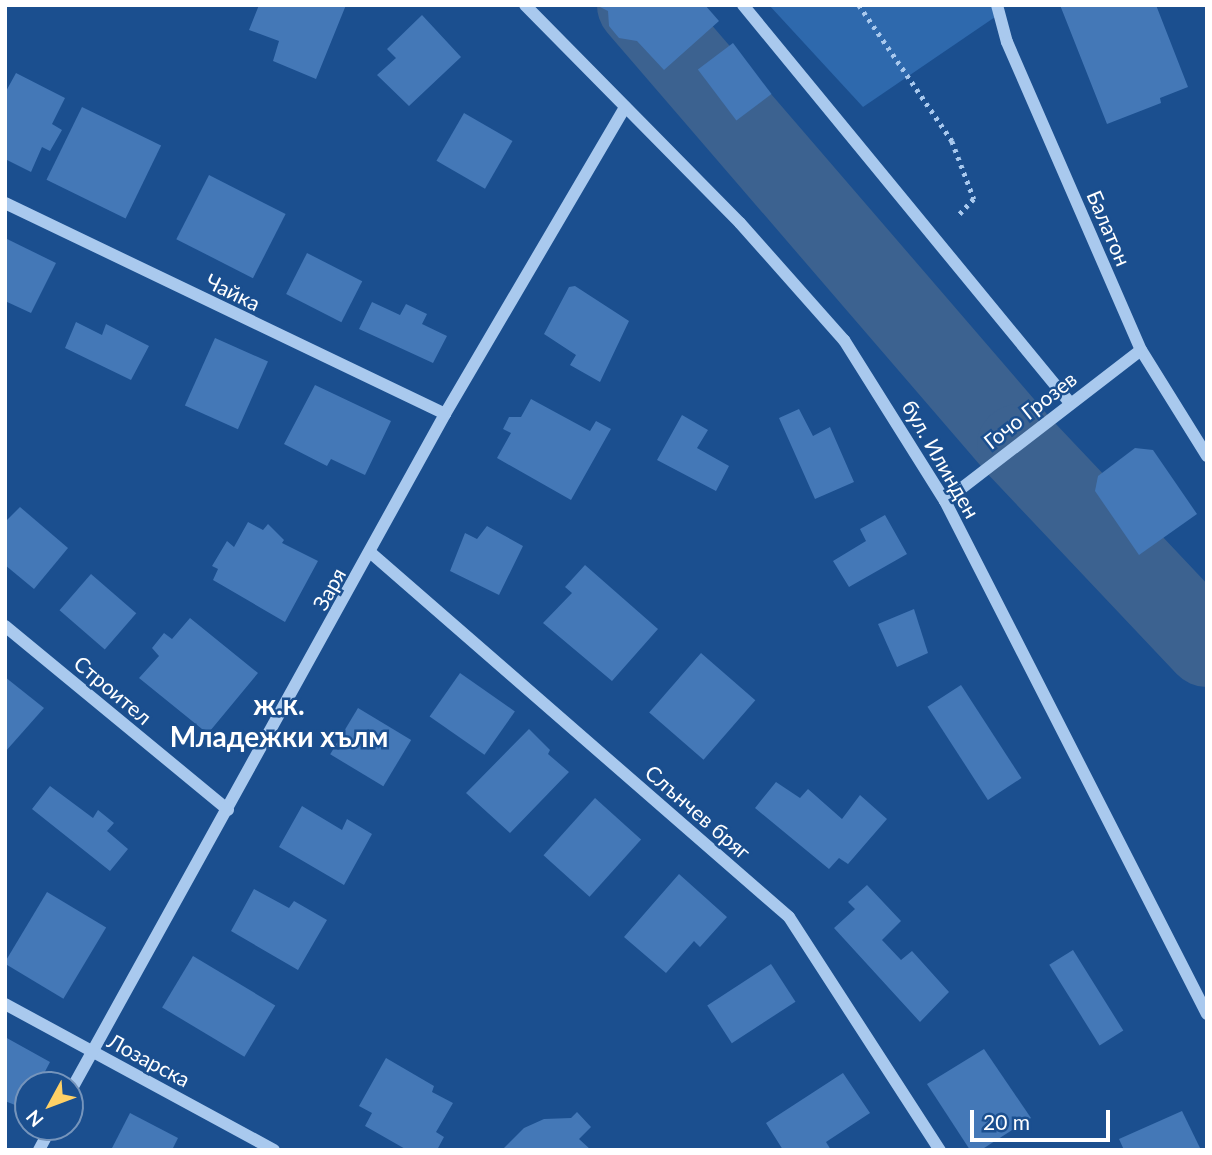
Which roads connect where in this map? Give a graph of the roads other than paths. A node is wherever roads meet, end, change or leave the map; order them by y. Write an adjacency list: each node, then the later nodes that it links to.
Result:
1 (525, 5): 4 (street, бул. Илинден)
2 (743, 5): 7 (street)
3 (997, 5): 6 (street, Балатон)
4 (625, 107): 8 (street, Заря); 11 (street, бул. Илинден)
5 (5, 203): 8 (street, Чайка)
6 (1140, 350): 7 (street, Гочо Грозев); 9 (street, Балатон)
7 (1070, 403): 11 (street, Гочо Грозев)
8 (445, 414): 12 (street, Заря)
9 (1202, 438): 10 (street, Балатон)
10 (1207, 456)
11 (945, 501): 15 (street, бул. Илинден)
12 (372, 553): 14 (street, Заря); 22 (street, Слънчев бряг)
13 (5, 626): 14 (street, Строител)
14 (228, 810): 19 (street, Заря)
15 (1195, 991): 16 (street); 18 (street, бул. Илинден)
16 (1207, 1001)
17 (5, 1004): 19 (street, Лозарска)
18 (1207, 1014)
19 (92, 1051): 20 (street, Заря); 21 (street, Лозарска)
20 (81, 1071)
21 (274, 1150)
22 (940, 1150)

